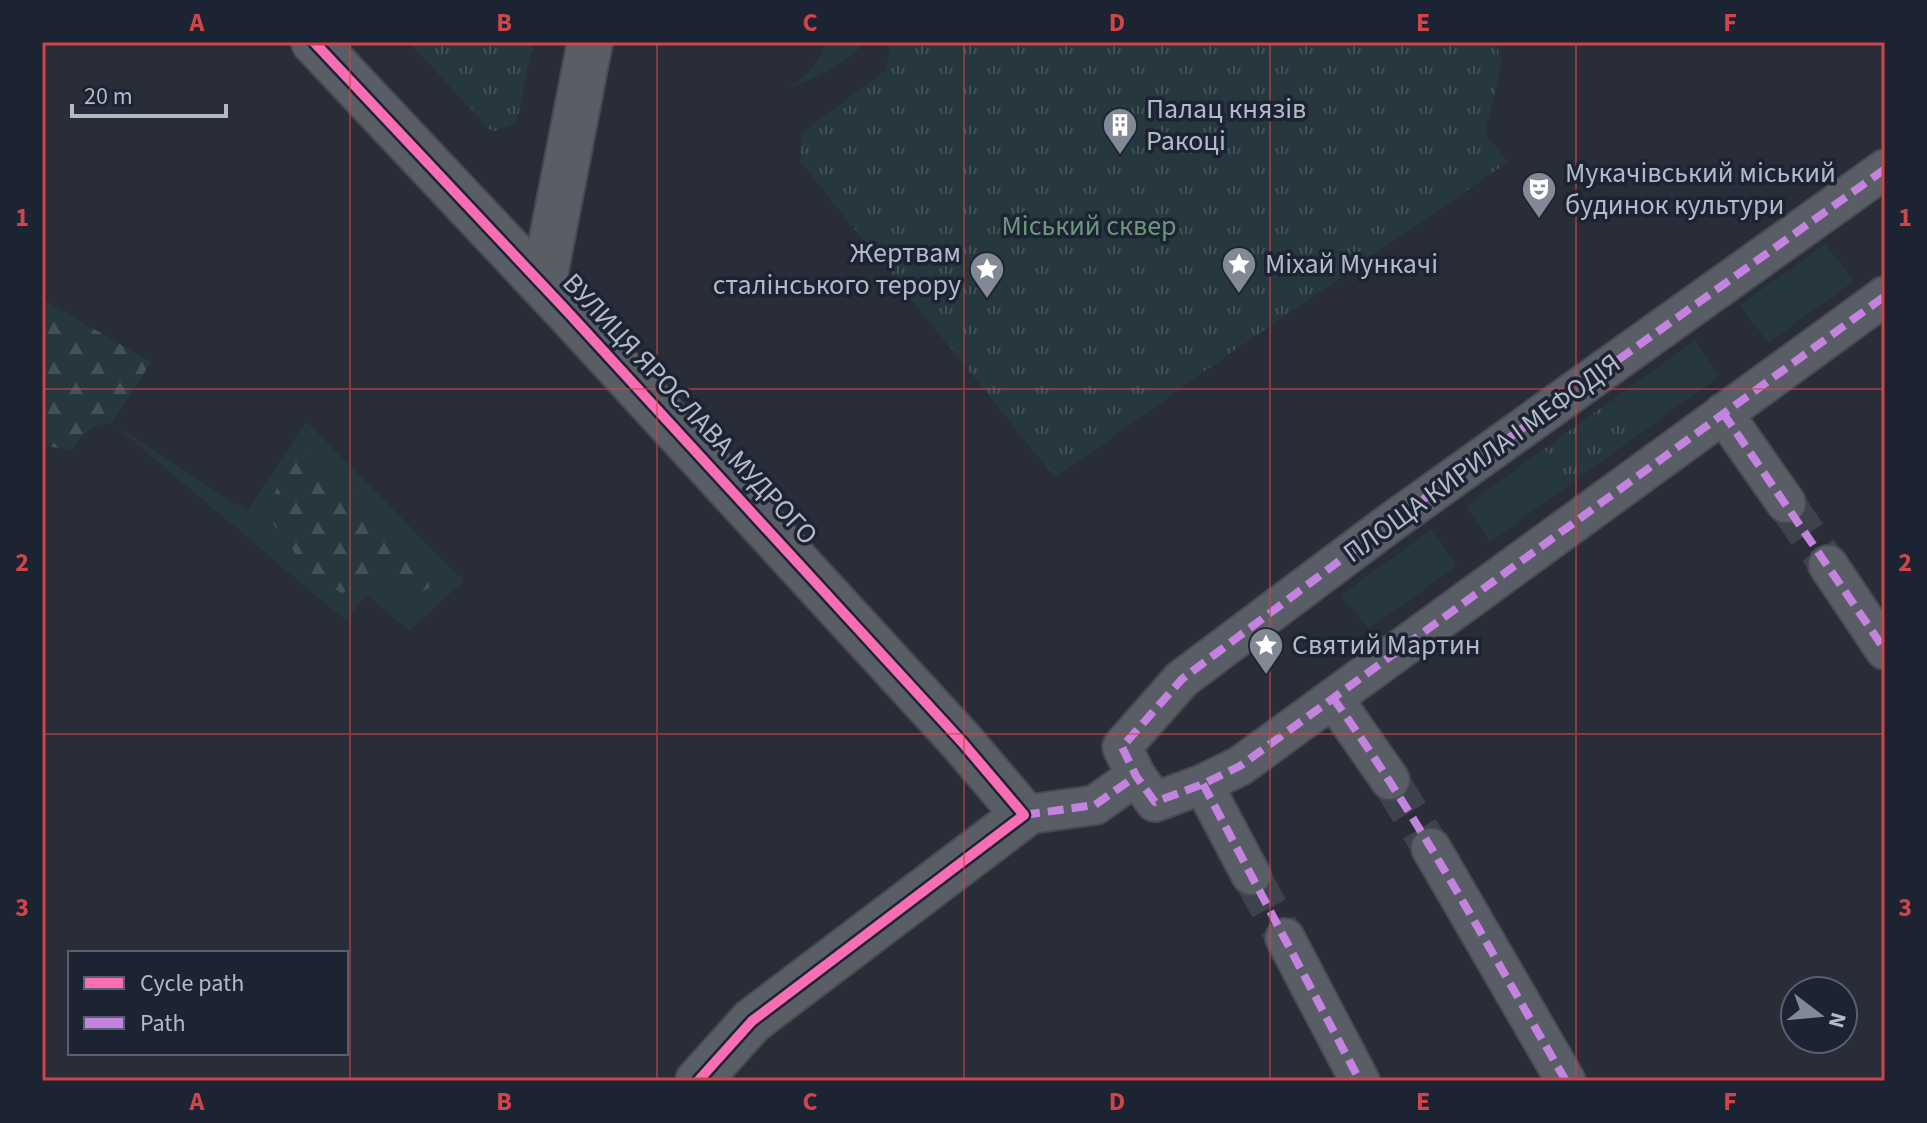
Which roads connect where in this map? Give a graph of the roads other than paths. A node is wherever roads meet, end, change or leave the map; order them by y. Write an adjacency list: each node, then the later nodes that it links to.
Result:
1 (314, 42): 4 (street, ВУЛИЦЯ ЯРОСЛАВА МУДРОГО)
2 (590, 42): 4 (street)
3 (1885, 169): 11 (street, ПЛОЩА КИРИЛА І МЕФОДІЯ)
4 (543, 285): 14 (street, ВУЛИЦЯ ЯРОСЛАВА МУДРОГО)
5 (1885, 296): 6 (street)
6 (1723, 413): 7 (street); 10 (street)
7 (1786, 503)
8 (1828, 565): 9 (street)
9 (1885, 650)
10 (1333, 698): 12 (street); 13 (street)
11 (1136, 776): 13 (street); 14 (street)
12 (1390, 780)
13 (1203, 784): 16 (street)
14 (1024, 815): 18 (street)
15 (1431, 848): 20 (street)
16 (1251, 875)
17 (1285, 938): 19 (street)
18 (698, 1081)
19 (1360, 1081)
20 (1566, 1081)

